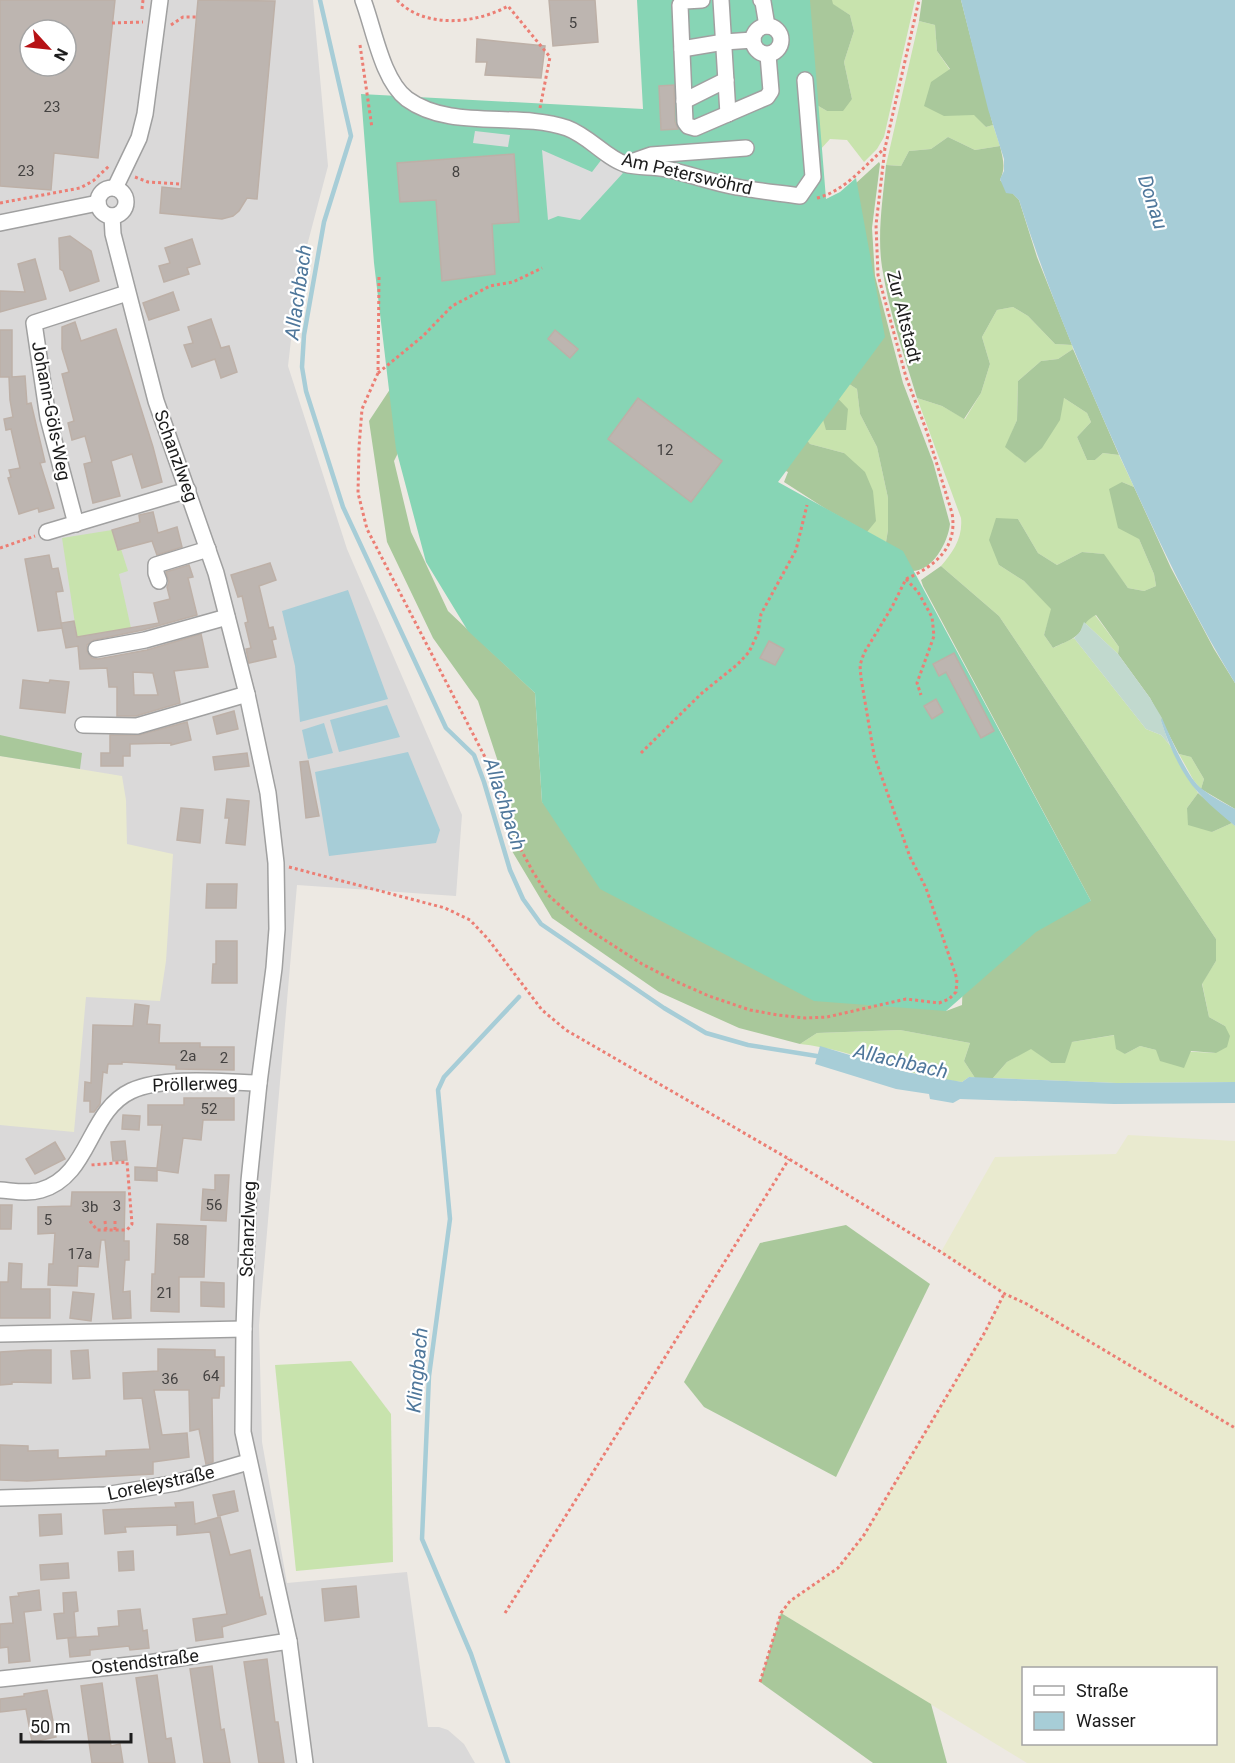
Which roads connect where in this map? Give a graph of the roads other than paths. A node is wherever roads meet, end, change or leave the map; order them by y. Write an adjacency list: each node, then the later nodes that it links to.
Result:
1 (160, 0): 17 (street)
2 (363, 0): 16 (street, Am Peterswöhrd)
3 (702, 0): 9 (street)
4 (721, 0): 8 (street)
5 (761, 0): 6 (street)
6 (767, 26): 7 (street); 10 (street)
7 (753, 40): 8 (street); 10 (street)
8 (724, 42): 9 (street); 11 (street)
9 (682, 50): 13 (street)
10 (768, 55): 14 (street)
11 (726, 80): 13 (street); 14 (street)
12 (804, 80): 16 (street, Am Peterswöhrd)
13 (684, 102): 14 (street)
14 (728, 114)
15 (746, 148): 16 (street)
16 (625, 164)
17 (116, 185): 18 (street); 19 (street)
18 (98, 203): 19 (street); 20 (street)
19 (112, 216): 21 (street, Schanzlweg)
20 (0, 223)
21 (127, 293): 22 (street, Schanzlweg); 23 (street, Johann-Göls-Weg)
22 (188, 490): 23 (street); 25 (street, Schanzlweg)
23 (76, 524): 24 (street)
24 (47, 532)
25 (208, 549): 26 (street); 27 (street, Schanzlweg)
26 (159, 581)
27 (228, 617): 28 (street); 29 (street, Schanzlweg)
28 (96, 649)
29 (247, 694): 30 (street); 31 (street, Schanzlweg)
30 (83, 725)
31 (259, 1083): 32 (street, Pröllerweg); 33 (street, Schanzlweg)
32 (0, 1190)
33 (244, 1329): 34 (street); 35 (street, Schanzlweg)
34 (0, 1334)
35 (248, 1462): 36 (street, Loreleystraße); 37 (street, Schanzlweg)
36 (0, 1498)
37 (289, 1641): 38 (street, Ostendstraße); 39 (street, Schanzlweg)
38 (0, 1679)
39 (305, 1763)

